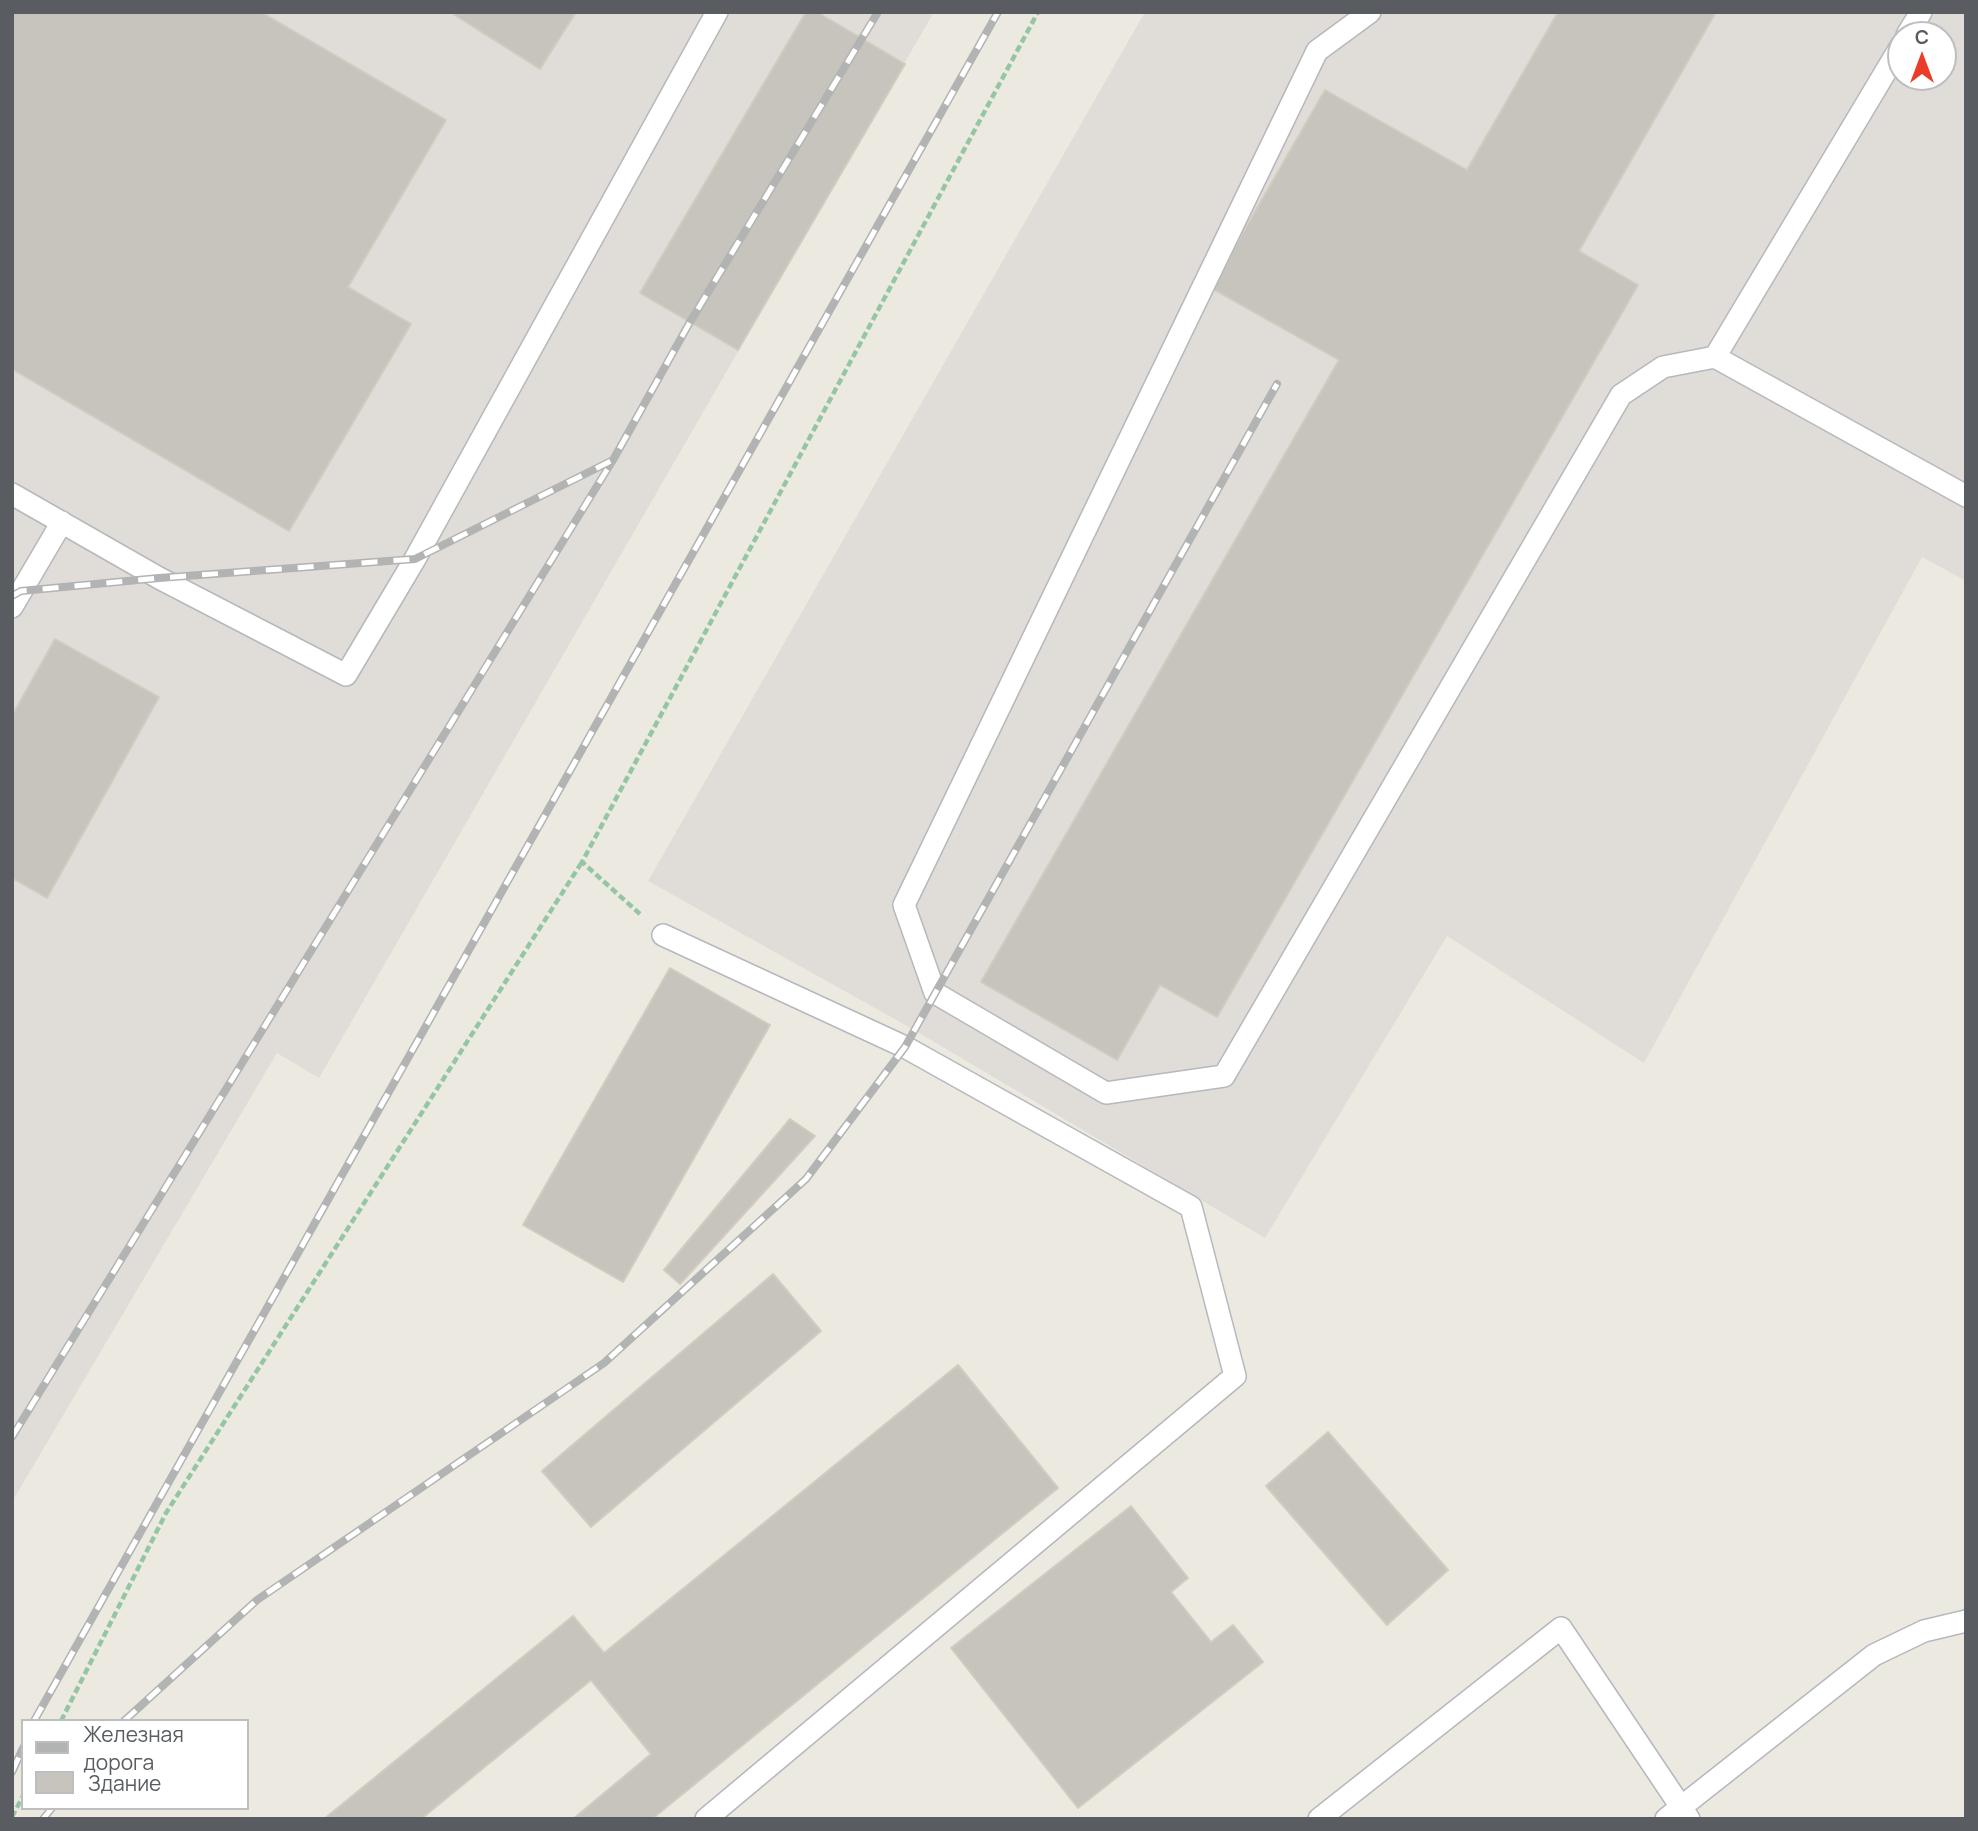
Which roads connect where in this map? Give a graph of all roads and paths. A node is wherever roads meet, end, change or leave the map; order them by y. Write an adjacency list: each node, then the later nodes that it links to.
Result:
1 (717, 12): 8 (lane)
2 (1038, 12): 10 (path)
3 (1370, 12): 5 (lane)
4 (1887, 69): 5 (lane)
5 (1715, 357): 7 (lane)
6 (12, 494): 8 (lane)
7 (1966, 496)
8 (62, 522): 9 (lane)
9 (12, 607)
10 (582, 862): 11 (path); 13 (path)
11 (663, 935): 17 (lane)
12 (1966, 1621): 15 (lane)
13 (62, 1719)
14 (21, 1800): 16 (path)
15 (1679, 1814): 18 (lane)
16 (12, 1817)
17 (706, 1819)
18 (1319, 1819)

